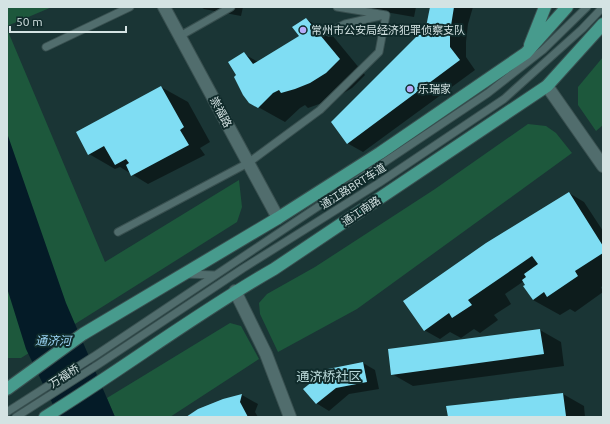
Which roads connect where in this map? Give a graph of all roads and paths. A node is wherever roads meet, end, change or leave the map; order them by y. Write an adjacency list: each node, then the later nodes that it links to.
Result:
1 (130, 7): 13 (lane)
2 (164, 7): 12 (street, 崇福路)
3 (232, 7): 12 (lane)
4 (337, 7): 9 (lane)
5 (545, 7): 14 (main road)
6 (567, 7): 14 (main road)
7 (587, 7): 21 (lane, 通江路BRT车道)
8 (603, 7): 24 (lane, 通江路BRT车道)
9 (386, 15): 11 (lane); 16 (lane)
10 (603, 24): 15 (main road, 通江南路)
11 (329, 32)
12 (180, 36): 16 (street, 崇福路)
13 (46, 47)
14 (526, 53): 18 (main road)
15 (547, 86): 17 (street); 22 (main road, 通江南路)
16 (248, 163): 18 (street, 崇福路); 19 (lane)
17 (603, 166)
18 (278, 218): 20 (main road)
19 (118, 232)
20 (183, 274): 21 (lane); 25 (main road, 万福桥)
21 (215, 275): 23 (lane, 通江路BRT车道)
22 (235, 291): 27 (main road, 通江南路); 29 (street)
23 (96, 355): 26 (lane, 万福桥)
24 (99, 364): 28 (lane, 万福桥)
25 (7, 389)
26 (7, 412)
27 (49, 415)
28 (16, 417)
29 (290, 417)

